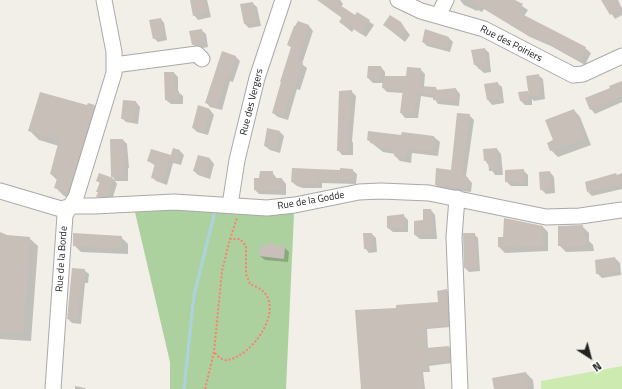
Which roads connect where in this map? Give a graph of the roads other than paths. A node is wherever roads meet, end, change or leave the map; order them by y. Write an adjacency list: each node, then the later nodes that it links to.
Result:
1 (104, 0): 8 (street, Rue de la Borde)
2 (283, 0): 12 (street, Rue des Vergers)
3 (398, 0): 5 (street, Rue des Poiriers)
4 (446, 0): 5 (street)
5 (438, 16): 6 (street, Rue des Poiriers)
6 (622, 56)
7 (202, 59): 8 (street)
8 (114, 65): 11 (street, Rue de la Borde)
9 (0, 191): 11 (street, Rue de la Godde)
10 (457, 198): 12 (street, Rue de la Godde); 13 (street, Rue de la Godde); 15 (street)
11 (72, 206): 12 (street, Rue de la Godde); 14 (street, Rue de la Borde)
12 (235, 206)
13 (622, 210)
14 (52, 389)
15 (460, 389)

